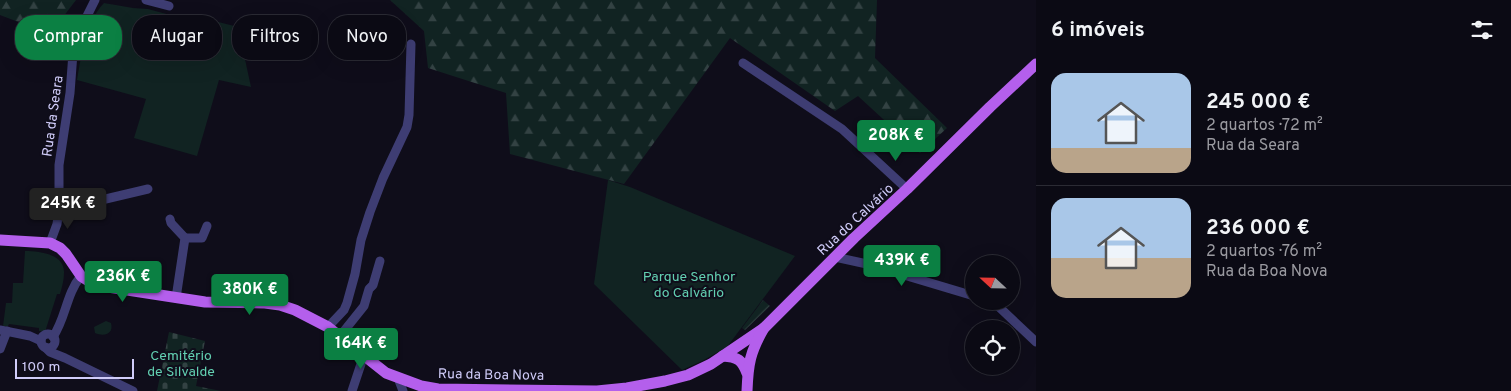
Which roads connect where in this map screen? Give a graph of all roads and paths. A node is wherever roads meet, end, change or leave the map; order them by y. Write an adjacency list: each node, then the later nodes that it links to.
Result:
1 (95, 0): 9 (street, Rua da Seara)
2 (146, 0): 3 (street)
3 (169, 6)
4 (411, 44): 21 (street)
5 (743, 63): 8 (street)
6 (1036, 64): 8 (main road, Rua do Calvário)
7 (148, 188): 9 (street)
8 (907, 189): 15 (main road, Rua do Calvário)
9 (59, 210): 14 (street, Rua da Seara)
10 (170, 219): 12 (street)
11 (207, 226): 12 (street)
12 (185, 238): 19 (street)
13 (0, 240): 14 (main road)
14 (50, 242): 17 (main road)
15 (835, 257): 18 (street); 22 (main road, Rua do Calvário)
16 (380, 261): 24 (street)
17 (80, 276): 19 (main road, Rua da Boa Nova); 25 (street)
18 (965, 293)
19 (176, 298): 21 (main road, Rua da Boa Nova)
20 (1001, 310): 26 (street)
21 (328, 327): 24 (main road, Rua da Boa Nova)
22 (764, 328): 29 (main road, Rua da Boa Nova); 30 (main road, Rua do Calvário)
23 (4, 330): 25 (street); 27 (street)
24 (340, 336): 28 (main road, Rua da Boa Nova)
25 (48, 342): 33 (street)
26 (1036, 342)
27 (0, 349)
28 (364, 355): 31 (main road, Rua da Boa Nova); 34 (street)
29 (723, 356): 30 (main road); 36 (main road, Rua da Boa Nova)
30 (748, 373): 37 (main road, Rua do Calvário)
31 (398, 378): 32 (main road, Rua da Boa Nova); 35 (street)
32 (436, 390): 36 (main road, Rua da Boa Nova)
33 (133, 391)
34 (352, 391)
35 (403, 391)
36 (597, 391)
37 (747, 391)

